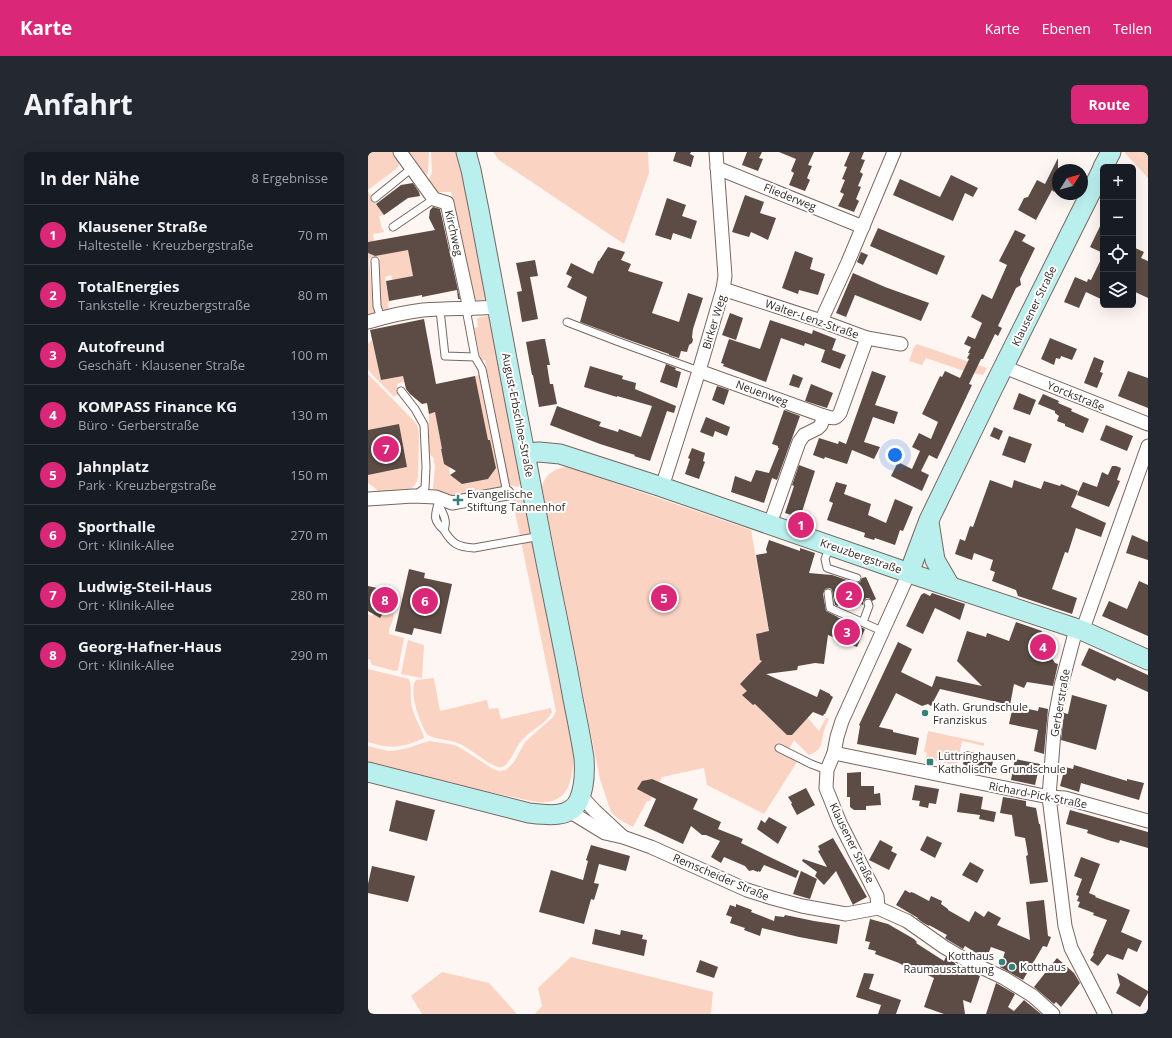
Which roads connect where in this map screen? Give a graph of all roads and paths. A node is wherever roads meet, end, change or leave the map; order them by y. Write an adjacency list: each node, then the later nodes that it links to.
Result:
1 (400, 152): 7 (street, Kirchweg)
2 (466, 152): 16 (main road, August-Erbschloe-Straße)
3 (716, 152): 8 (street, Birker Weg)
4 (894, 152): 13 (street)
5 (1111, 152): 6 (main road, Klausener Straße)
6 (1105, 164)
7 (412, 168): 10 (lane); 11 (street, Kirchweg)
8 (718, 168): 13 (street, Fliederweg); 15 (street, Birker Weg)
9 (1100, 173): 26 (main road, Klausener Straße)
10 (375, 198)
11 (434, 199): 12 (lane); 17 (street, Kirchweg)
12 (393, 227)
13 (863, 227): 20 (street)
14 (375, 261): 19 (lane)
15 (724, 289): 20 (street, Walter-Lenz-Straße); 27 (street, Birker Weg)
16 (498, 307): 17 (street); 32 (main road, August-Erbschloe-Straße)
17 (468, 309): 18 (street); 25 (lane)
18 (440, 310): 19 (street); 25 (lane)
19 (381, 318): 21 (street)
20 (821, 321): 23 (street, Walter-Lenz-Straße)
21 (368, 322)
22 (567, 322): 27 (lane)
23 (867, 338): 24 (street, Walter-Lenz-Straße); 29 (street)
24 (901, 344)
25 (475, 357): 34 (lane)
26 (1004, 367): 30 (street, Yorckstraße); 38 (main road, Klausener Straße)
27 (699, 371): 29 (street, Neuenweg); 33 (street, Birker Weg)
28 (401, 391): 36 (lane)
29 (824, 416): 39 (street)
30 (1148, 424)
31 (1148, 446): 48 (street, Gerberstraße)
32 (525, 453): 33 (main road, Kreuzbergstraße); 40 (main road, August-Erbschloe-Straße)
33 (662, 487): 39 (main road, Kreuzbergstraße)
34 (507, 493): 37 (street)
35 (370, 496): 36 (street)
36 (413, 496): 37 (street)
37 (437, 501): 40 (lane)
38 (929, 520): 42 (main road, Klausener Straße); 44 (main road)
39 (770, 524): 41 (main road, Kreuzbergstraße)
40 (541, 536): 55 (main road, August-Erbschloe-Straße)
41 (830, 546): 42 (main road, Kreuzbergstraße); 43 (lane)
42 (908, 573): 44 (main road, Kreuzbergstraße); 49 (street, Klausener Straße)
43 (857, 578)
44 (950, 586): 48 (main road, Kreuzbergstraße)
45 (828, 593): 47 (lane)
46 (868, 603): 47 (lane)
47 (863, 622): 49 (lane)
48 (1081, 630): 50 (main road, Kreuzbergstraße); 56 (street, Gerberstraße)
49 (882, 631): 52 (street, Klausener Straße)
50 (1148, 660)
51 (779, 748): 53 (lane)
52 (834, 753): 53 (street, Klausener Straße); 56 (street, Richard-Pick-Straße)
53 (827, 770): 60 (street, Klausener Straße)
54 (368, 772): 57 (main road)
55 (581, 796): 57 (main road); 59 (street, Remscheider Straße)
56 (1049, 797): 58 (street, Richard-Pick-Straße); 62 (street, Gerberstraße)
57 (569, 811): 59 (street, Remscheider Straße)
58 (1148, 822)
59 (623, 837): 60 (street, Remscheider Straße)
60 (878, 908): 61 (street)
61 (1053, 1014)
62 (1106, 1014)

